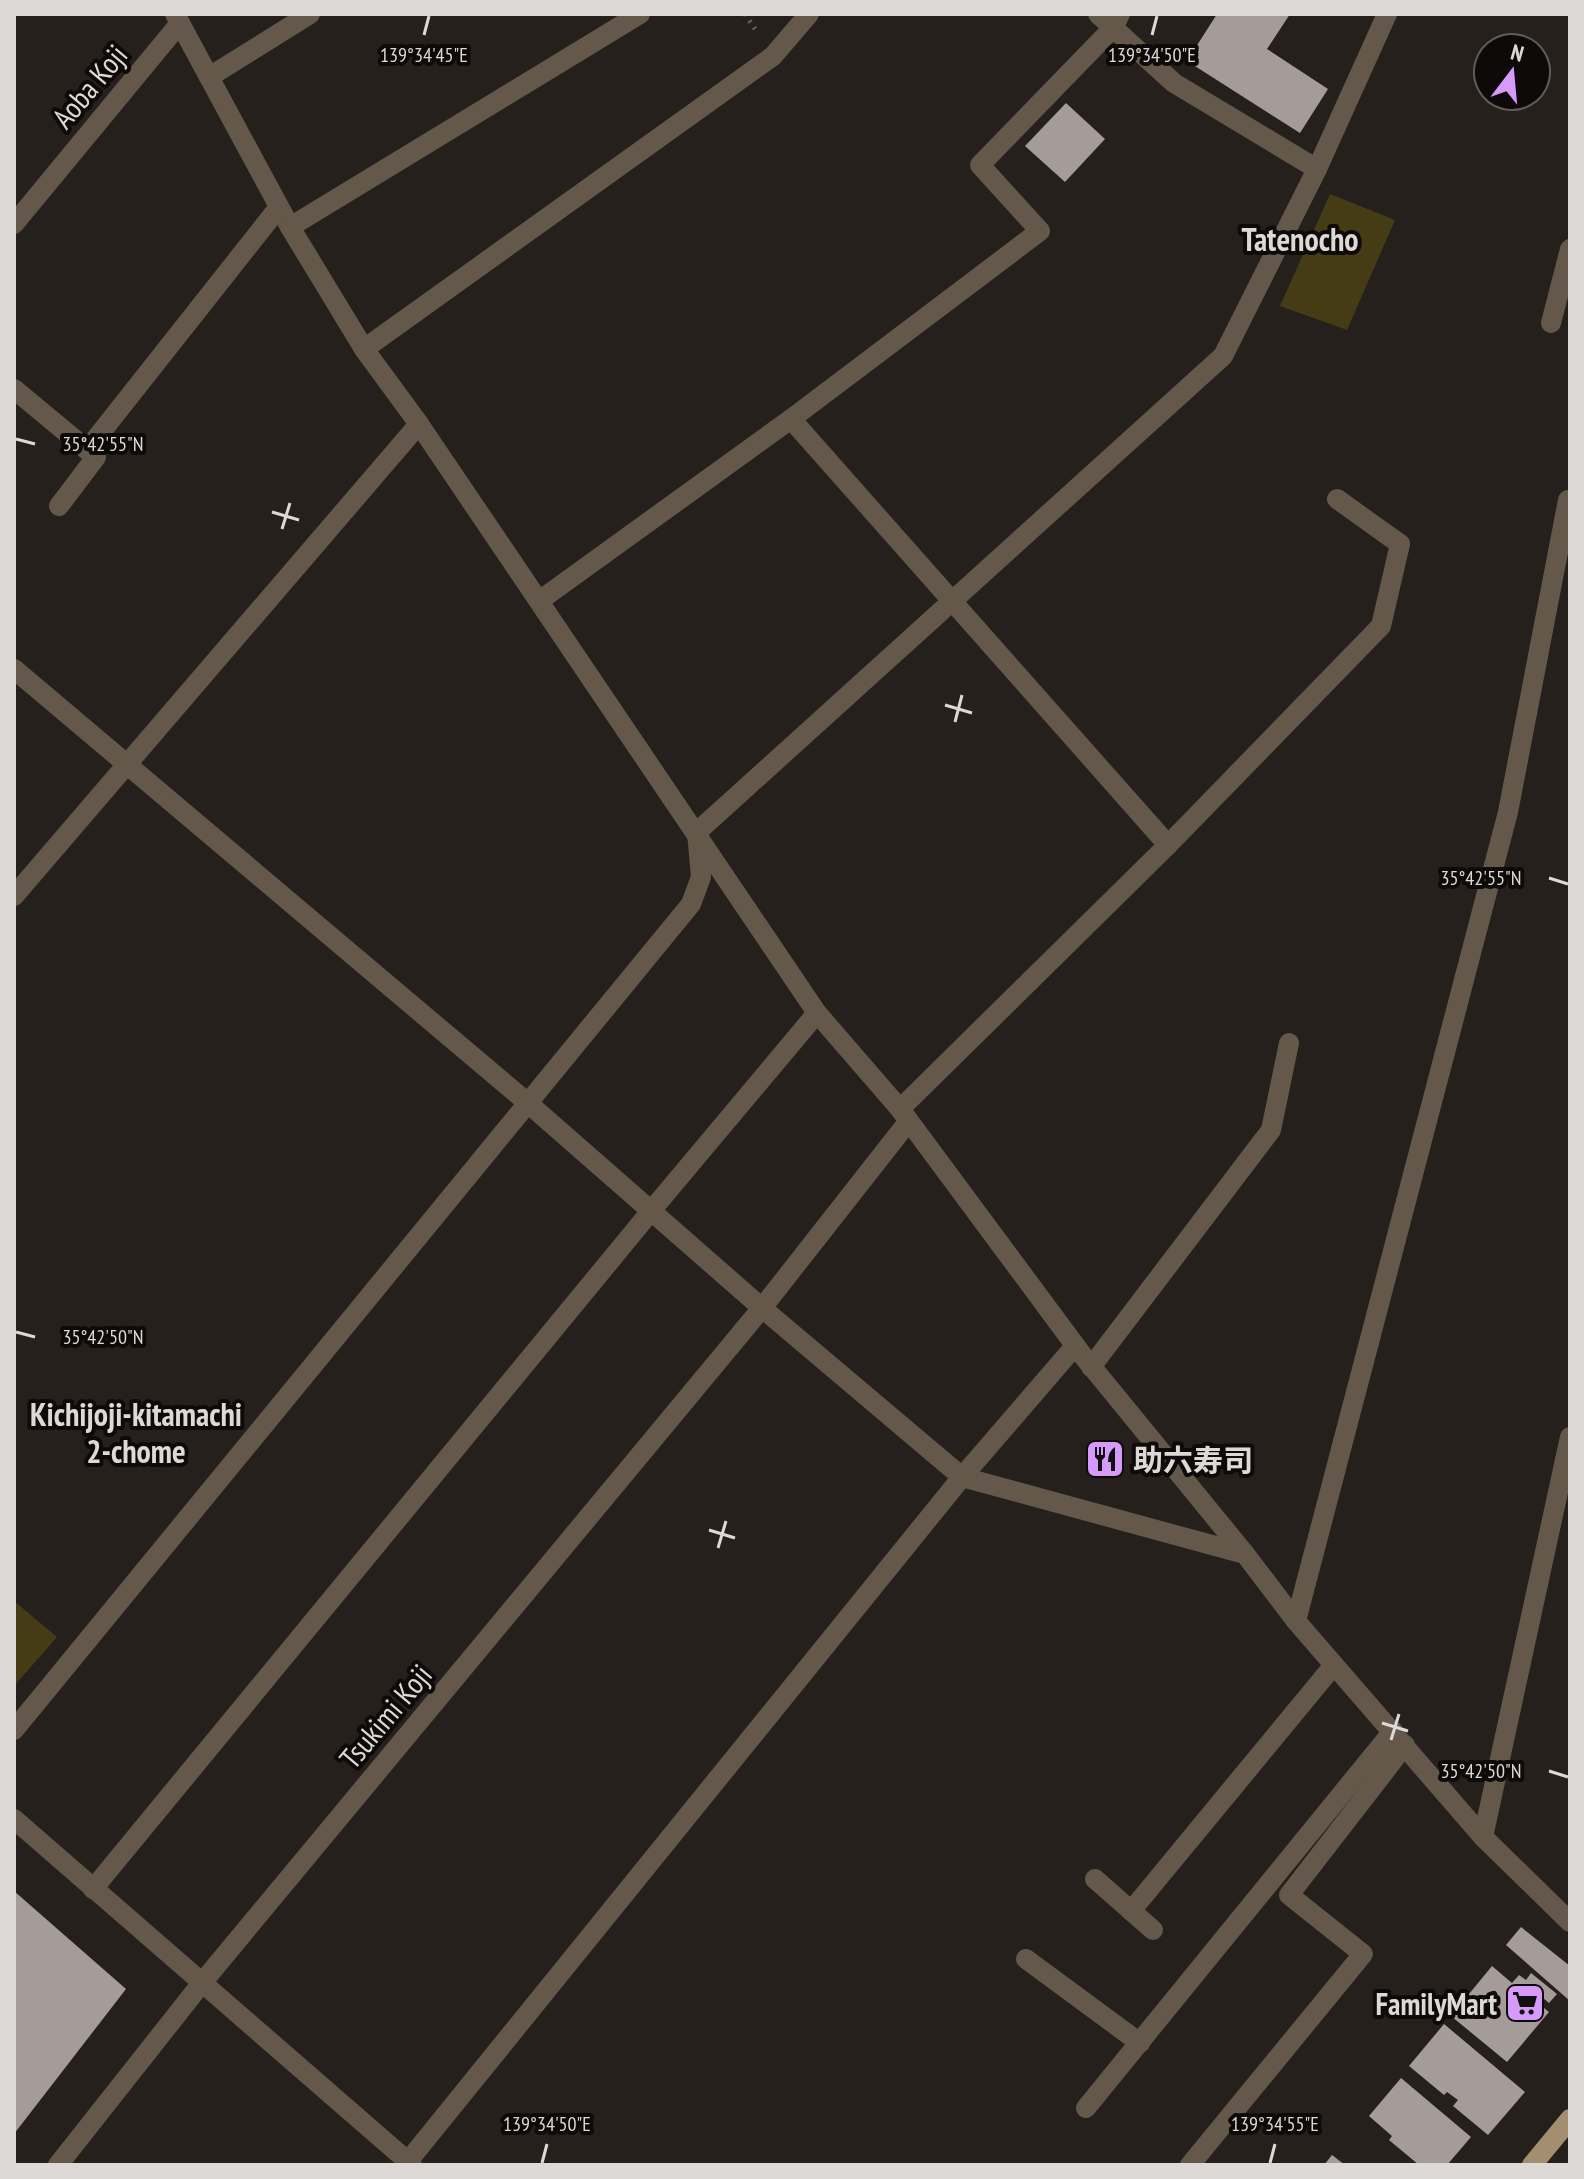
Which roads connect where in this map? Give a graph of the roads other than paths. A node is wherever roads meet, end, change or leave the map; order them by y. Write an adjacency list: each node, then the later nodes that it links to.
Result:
1 (310, 14): 7 (street)
2 (640, 14): 11 (street)
3 (809, 14): 14 (street)
4 (1387, 14): 8 (street)
5 (178, 19): 7 (street); 10 (street, Aoba Koji)
6 (1110, 19): 8 (street); 16 (street)
7 (209, 77): 9 (street)
8 (1317, 169): 22 (street)
9 (279, 207): 11 (street); 18 (street)
10 (14, 224)
11 (290, 227): 14 (street)
12 (1570, 249): 13 (street)
13 (1551, 323)
14 (364, 349): 17 (street)
15 (14, 389): 18 (street)
16 (791, 419): 22 (street); 23 (street)
17 (419, 424): 23 (street); 25 (street)
18 (87, 450): 21 (street)
19 (1337, 499): 27 (street, Tsukimi Koji)
20 (1570, 500): 40 (street)
21 (59, 506)
22 (951, 600): 26 (street); 27 (street)
23 (539, 601): 26 (street)
24 (14, 669): 25 (street)
25 (127, 763): 28 (street); 31 (street)
26 (697, 832): 29 (street); 31 (street)
27 (1168, 845): 32 (street, Tsukimi Koji)
28 (14, 896)
29 (817, 1013): 32 (street); 33 (street)
30 (1289, 1043): 36 (street)
31 (529, 1104): 33 (street); 42 (street)
32 (904, 1116): 34 (street, Tsukimi Koji); 35 (street)
33 (651, 1211): 34 (street); 47 (street)
34 (762, 1308): 38 (street); 52 (street, Tsukimi Koji)
35 (1075, 1346): 36 (street); 38 (street)
36 (1091, 1367): 39 (street)
37 (1569, 1447): 45 (street)
38 (962, 1477): 39 (street); 56 (street)
39 (1245, 1554): 40 (street)
40 (1296, 1621): 41 (street)
41 (1334, 1665): 43 (street); 48 (street)
42 (14, 1730)
43 (1399, 1738): 45 (street); 53 (street); 58 (street)
44 (14, 1819): 47 (street)
45 (1483, 1837): 49 (street)
46 (1095, 1879): 48 (street)
47 (93, 1889): 52 (street)
48 (1131, 1911): 50 (street)
49 (1570, 1922)
50 (1153, 1930)
51 (1026, 1959): 53 (street)
52 (201, 1984): 56 (street); 57 (street, Tsukimi Koji)
53 (1140, 2043): 54 (street)
54 (1086, 2108)
55 (1570, 2119): 59 (main road)
56 (409, 2164)
57 (58, 2165)
58 (1190, 2165)
59 (1532, 2165)

